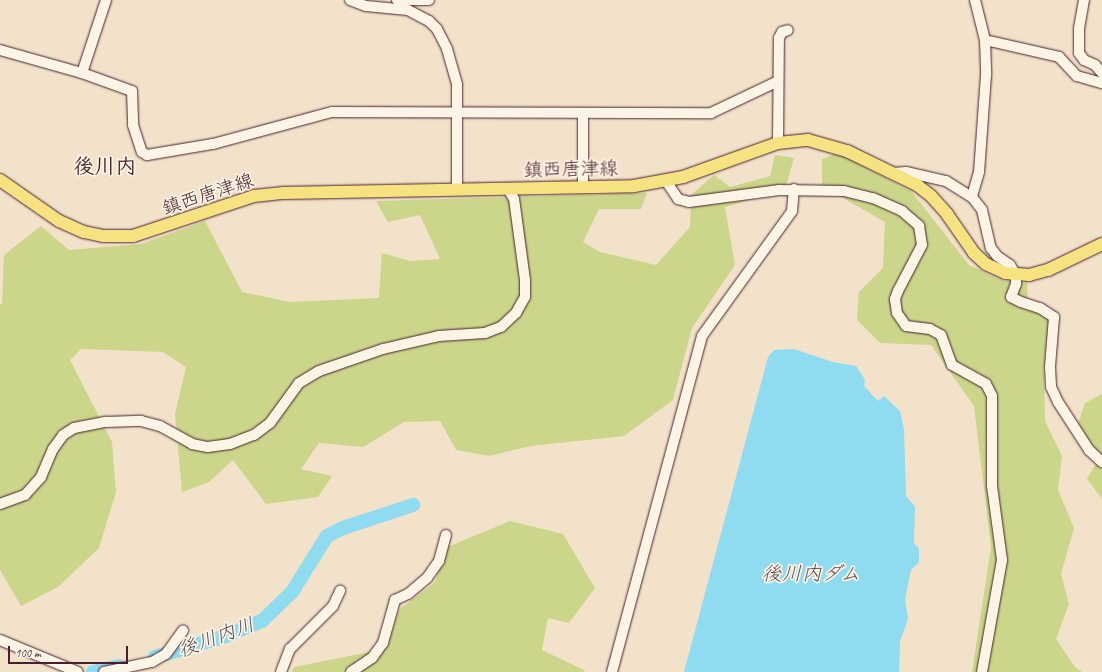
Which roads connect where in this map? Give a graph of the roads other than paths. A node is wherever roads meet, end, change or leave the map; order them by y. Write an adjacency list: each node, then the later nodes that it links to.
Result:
1 (106, 0): 13 (street)
2 (350, 0): 8 (street)
3 (385, 0): 8 (street)
4 (397, 0): 5 (street)
5 (429, 0)
6 (975, 0): 10 (street)
7 (1084, 0): 12 (street)
8 (366, 6): 16 (street)
9 (788, 30): 14 (street)
10 (985, 40): 15 (street); 26 (street)
11 (0, 50): 13 (street)
12 (1102, 73)
13 (82, 74): 16 (street)
14 (778, 81): 17 (street); 18 (street)
15 (1102, 83)
16 (459, 113): 17 (street); 24 (street)
17 (583, 113): 22 (street)
18 (778, 143): 19 (main road, 鎮西唐津線); 21 (main road, 鎮西唐津線)
19 (893, 173): 26 (street); 28 (main road, 鎮西唐津線)
20 (0, 180): 24 (main road, 鎮西唐津線)
21 (666, 181): 23 (main road, 鎮西唐津線); 25 (street)
22 (583, 183)
23 (508, 189): 24 (main road, 鎮西唐津線); 30 (street)
24 (457, 190)
25 (794, 190): 39 (street); 40 (street)
26 (972, 196): 28 (street)
27 (1102, 244): 28 (main road, 鎮西唐津線)
28 (1016, 275): 29 (street)
29 (1102, 462)
30 (0, 504)
31 (446, 535): 38 (street)
32 (339, 595): 37 (street)
33 (183, 631): 36 (street)
34 (0, 640): 35 (street)
35 (78, 672)
36 (104, 672)
37 (281, 672)
38 (351, 672)
39 (612, 672)
40 (982, 672)

